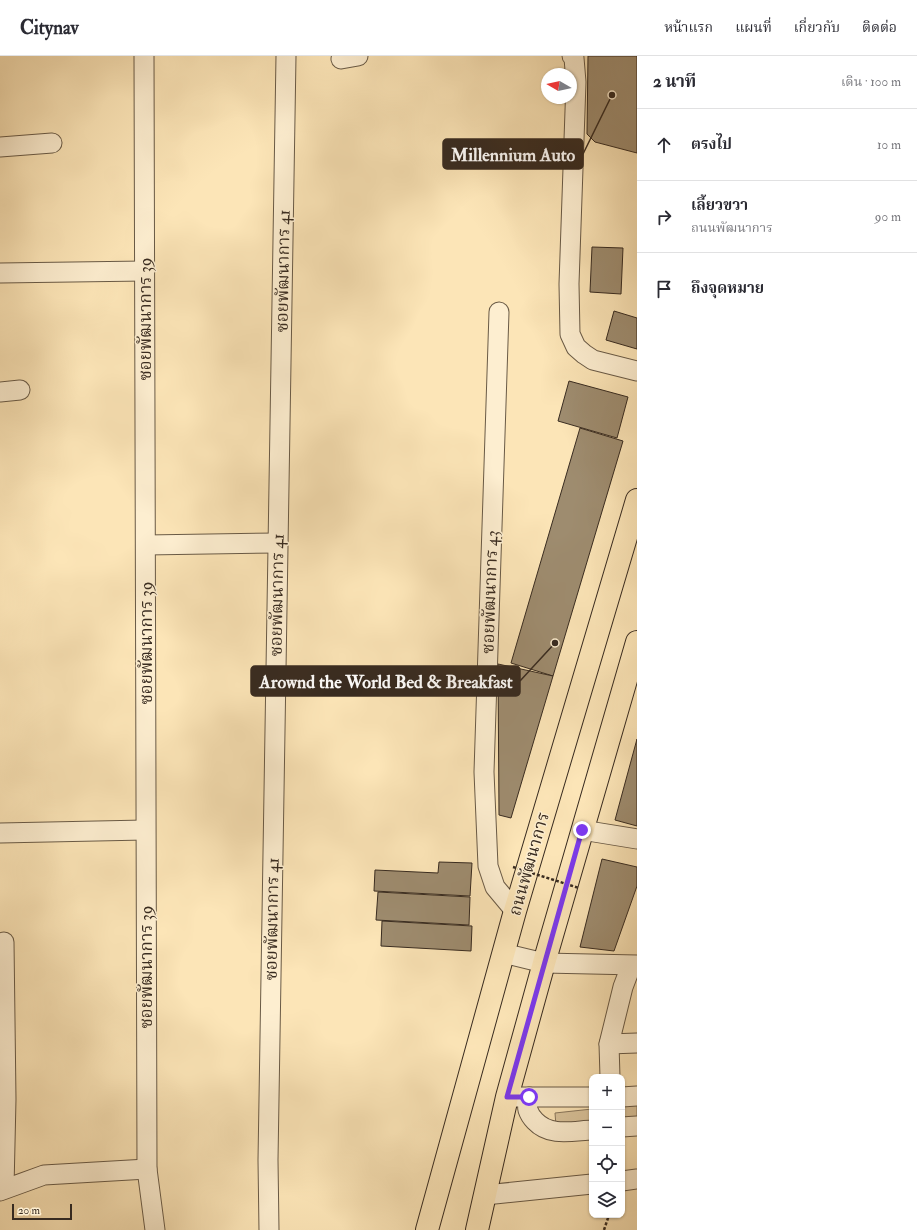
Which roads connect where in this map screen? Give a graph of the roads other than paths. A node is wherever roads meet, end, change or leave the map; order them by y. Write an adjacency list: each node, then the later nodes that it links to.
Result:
1 (144, 56): 6 (street, ซอยพัฒนาการ 39)
2 (286, 56): 13 (street, ซอยพัฒนาการ 41)
3 (572, 56): 9 (street)
4 (52, 143): 5 (street)
5 (0, 147)
6 (145, 271): 7 (street); 14 (street, ซอยพัฒนาการ 39)
7 (0, 273)
8 (499, 312): 20 (street, ซอยพัฒนาการ 43)
9 (637, 371)
10 (20, 390): 11 (street)
11 (0, 392)
12 (637, 500): 20 (main road, ถนนพัฒนาการ)
13 (278, 543): 14 (street); 45 (street, ซอยพัฒนาการ 41)
14 (146, 545): 16 (street, ซอยพัฒนาการ 39)
15 (637, 642): 17 (main road)
16 (145, 830): 18 (street); 38 (street, ซอยพัฒนาการ 39)
17 (582, 830): 19 (street); 23 (main road)
18 (0, 833)
19 (637, 839)
20 (515, 911): 22 (main road, ถนนพัฒนาการ)
21 (4, 942): 34 (street)
22 (504, 953): 23 (street); 46 (main road, ถนนพัฒนาการ)
23 (544, 963): 24 (street); 30 (main road)
24 (634, 965): 25 (street)
25 (630, 987): 27 (street)
26 (637, 1043): 27 (street)
27 (609, 1044): 28 (street)
28 (610, 1074)
29 (637, 1096): 33 (street)
30 (507, 1097): 31 (street); 43 (main road)
31 (529, 1097): 32 (street); 37 (street)
32 (589, 1097)
33 (625, 1097)
34 (3, 1099): 42 (street)
35 (637, 1126): 36 (street)
36 (625, 1127)
37 (589, 1130)
38 (147, 1169): 42 (street); 44 (street, ซอยพัฒนาการ 39)
39 (637, 1179): 40 (street)
40 (625, 1181)
41 (589, 1184): 43 (street)
42 (2, 1190)
43 (485, 1195): 47 (main road)
44 (155, 1230)
45 (269, 1230)
46 (427, 1230)
47 (477, 1230)

